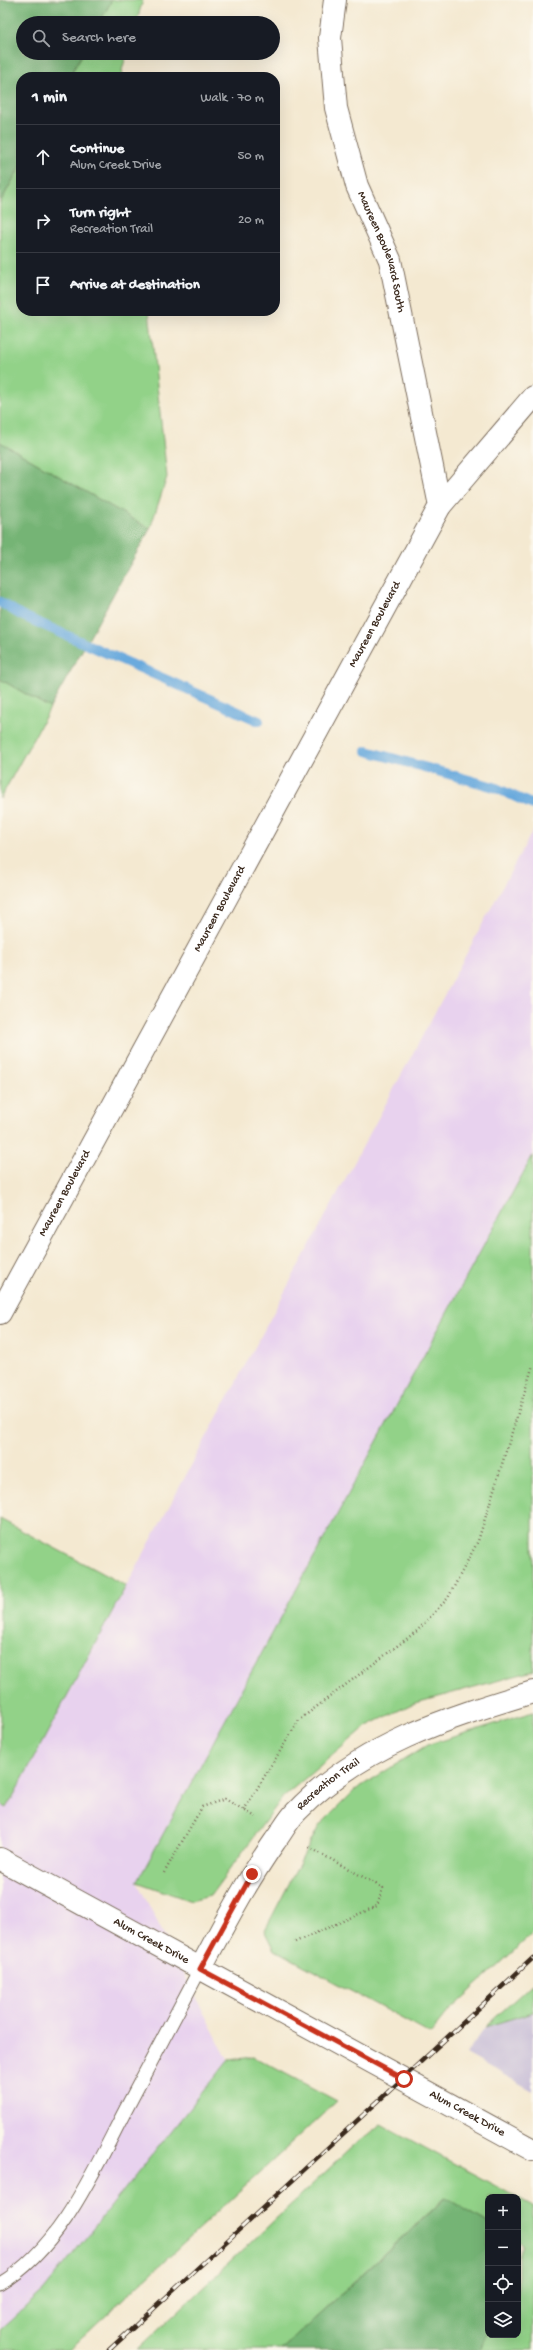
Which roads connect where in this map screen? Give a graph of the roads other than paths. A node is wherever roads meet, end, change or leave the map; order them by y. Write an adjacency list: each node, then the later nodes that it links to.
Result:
1 (335, 0): 3 (street, Maureen Boulevard South)
2 (533, 397): 3 (street, Maureen Boulevard)
3 (440, 506): 4 (street, Maureen Boulevard)
4 (0, 1313)
5 (533, 1692): 7 (street, Recreation Trail)
6 (0, 1860): 7 (street, Alum Creek Drive)
7 (200, 1969): 8 (street, Alum Creek Drive); 9 (lane)
8 (533, 2150)
9 (0, 2284)

